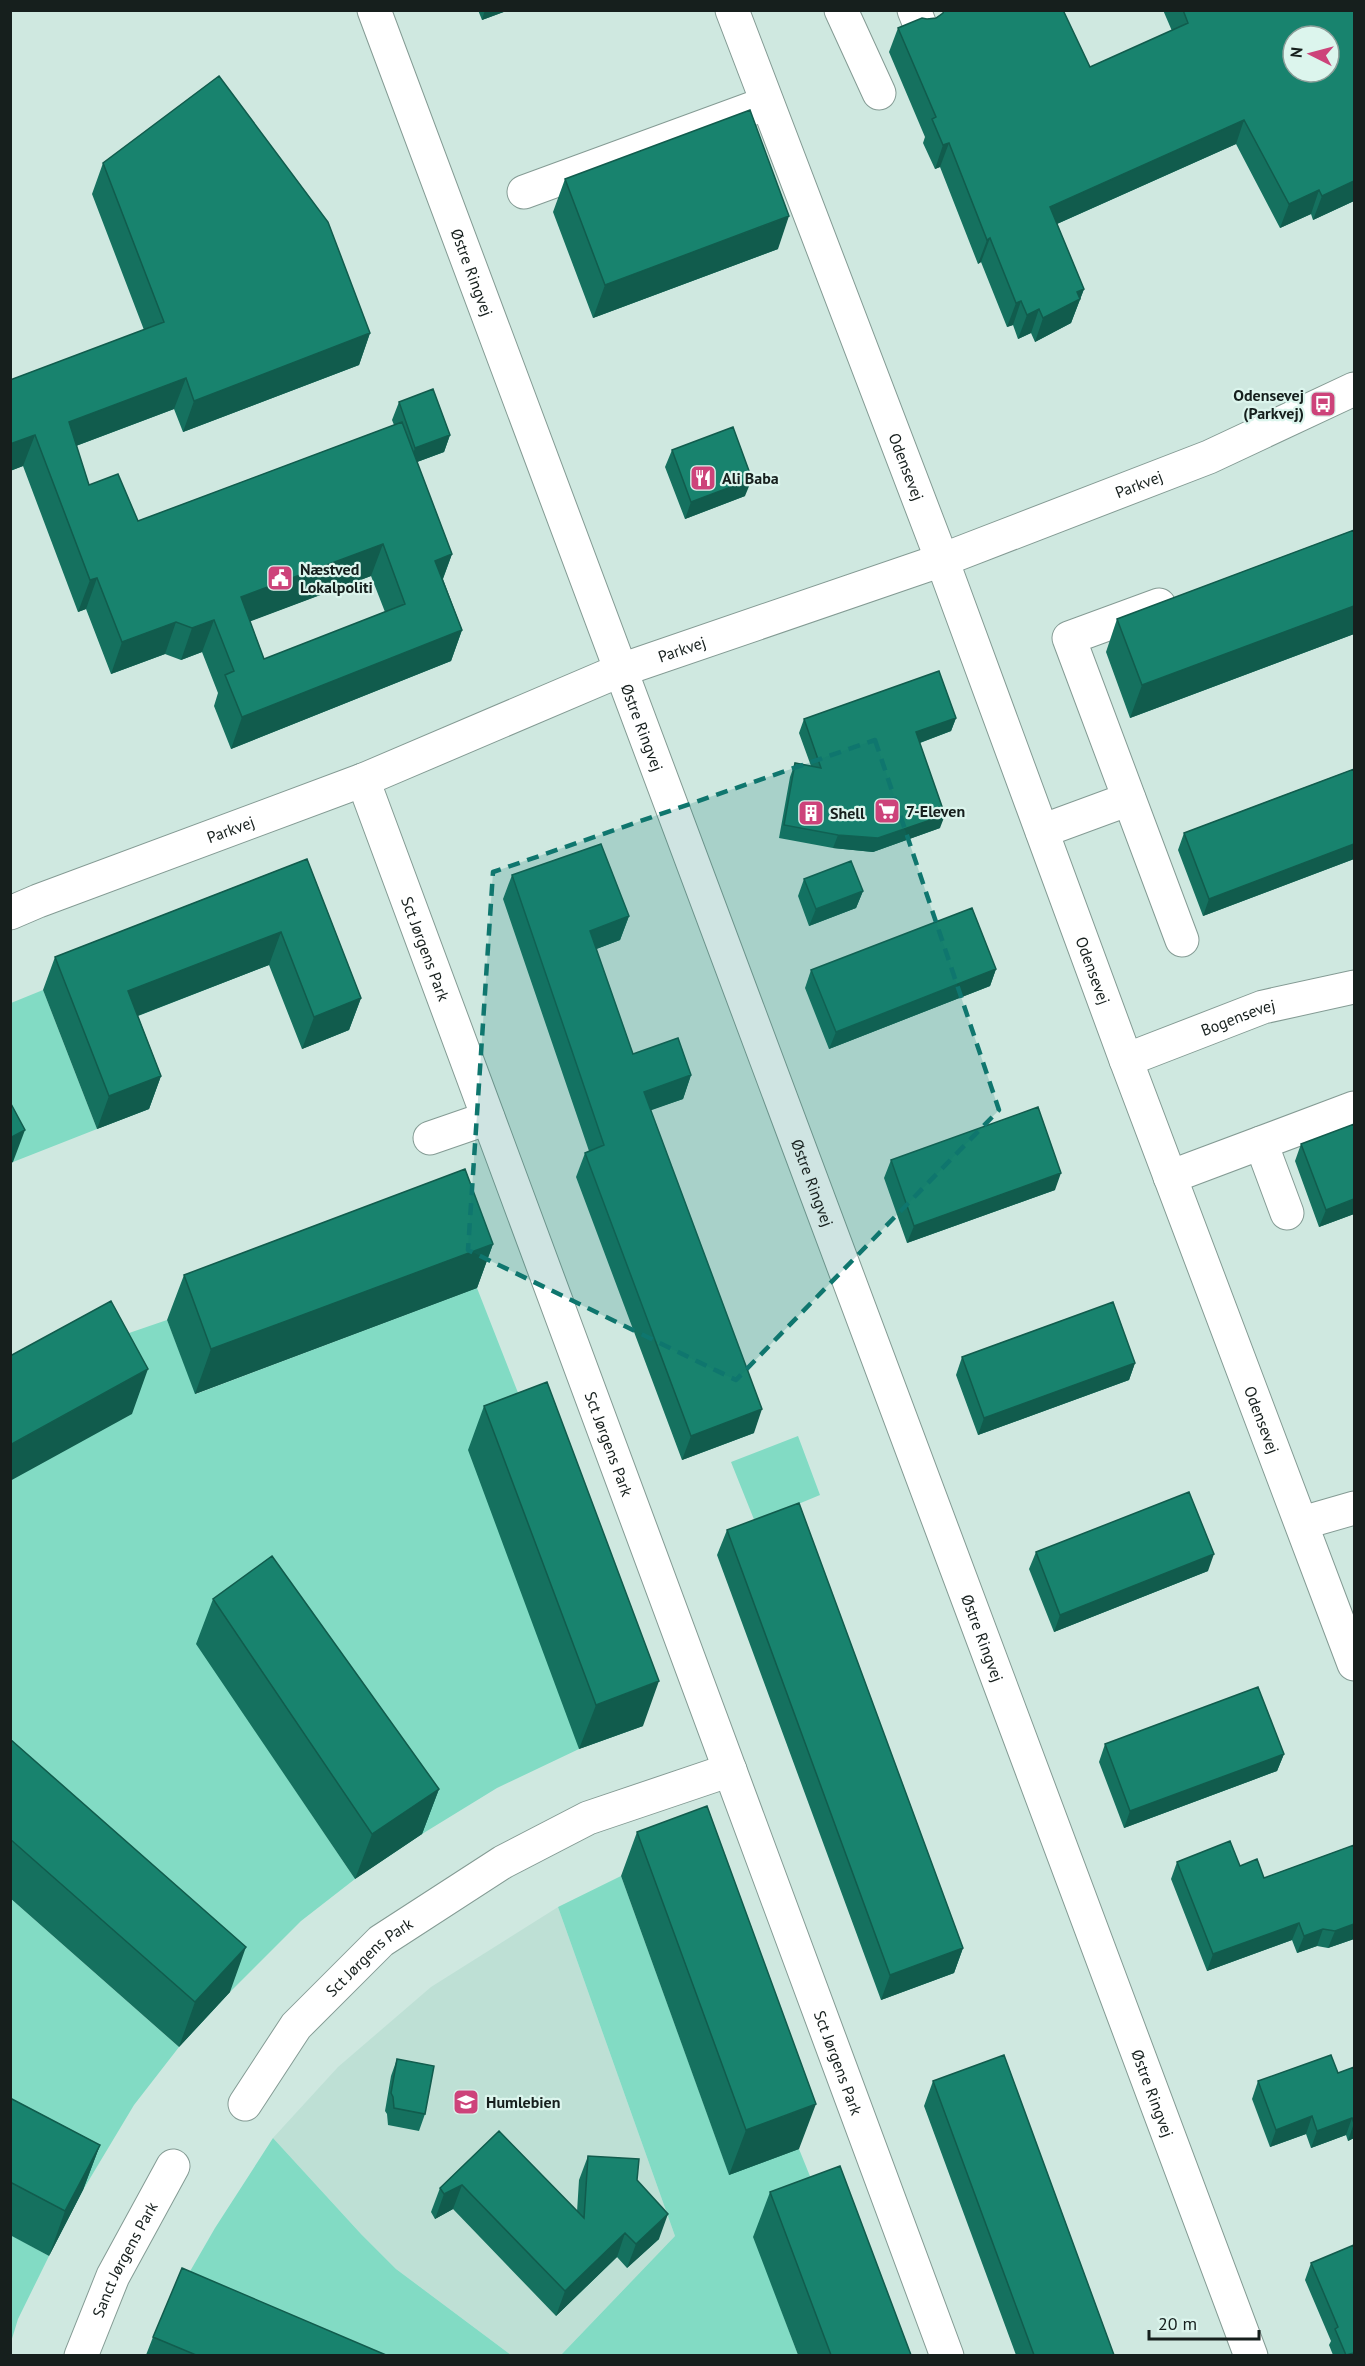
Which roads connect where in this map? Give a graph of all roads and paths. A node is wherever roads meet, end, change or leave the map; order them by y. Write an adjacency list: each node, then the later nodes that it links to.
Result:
1 (374, 10): 10 (street, Østre Ringvej)
2 (732, 10): 5 (street, Odensevej)
3 (841, 10): 4 (street)
4 (879, 93)
5 (767, 103): 6 (street); 8 (street, Odensevej)
6 (524, 192)
7 (1354, 389): 8 (street, Parkvej)
8 (942, 560): 10 (street, Parkvej); 13 (street, Odensevej)
9 (1191, 593): 12 (street)
10 (621, 670): 11 (street, Parkvej); 32 (street, Østre Ringvej)
11 (363, 780): 14 (street, Parkvej); 19 (street, Sct Jørgens Park)
12 (1129, 799): 13 (street); 15 (street)
13 (1042, 831): 17 (street, Odensevej)
14 (10, 913)
15 (1182, 940)
16 (1354, 987): 17 (street, Bogensevej)
17 (1126, 1060): 22 (street, Odensevej)
18 (1354, 1108): 21 (street)
19 (488, 1118): 20 (street); 27 (street, Sct Jørgens Park)
20 (430, 1138)
21 (1261, 1143): 22 (street); 23 (street)
22 (1170, 1177): 25 (street, Odensevej)
23 (1287, 1213)
24 (1354, 1508): 25 (street)
25 (1302, 1523): 26 (street, Odensevej)
26 (1354, 1664)
27 (730, 1770): 28 (street, Sct Jørgens Park); 31 (street, Sct Jørgens Park)
28 (245, 2104)
29 (173, 2166): 30 (street, Sanct Jørgens Park)
30 (81, 2355)
31 (947, 2355)
32 (1251, 2355)

